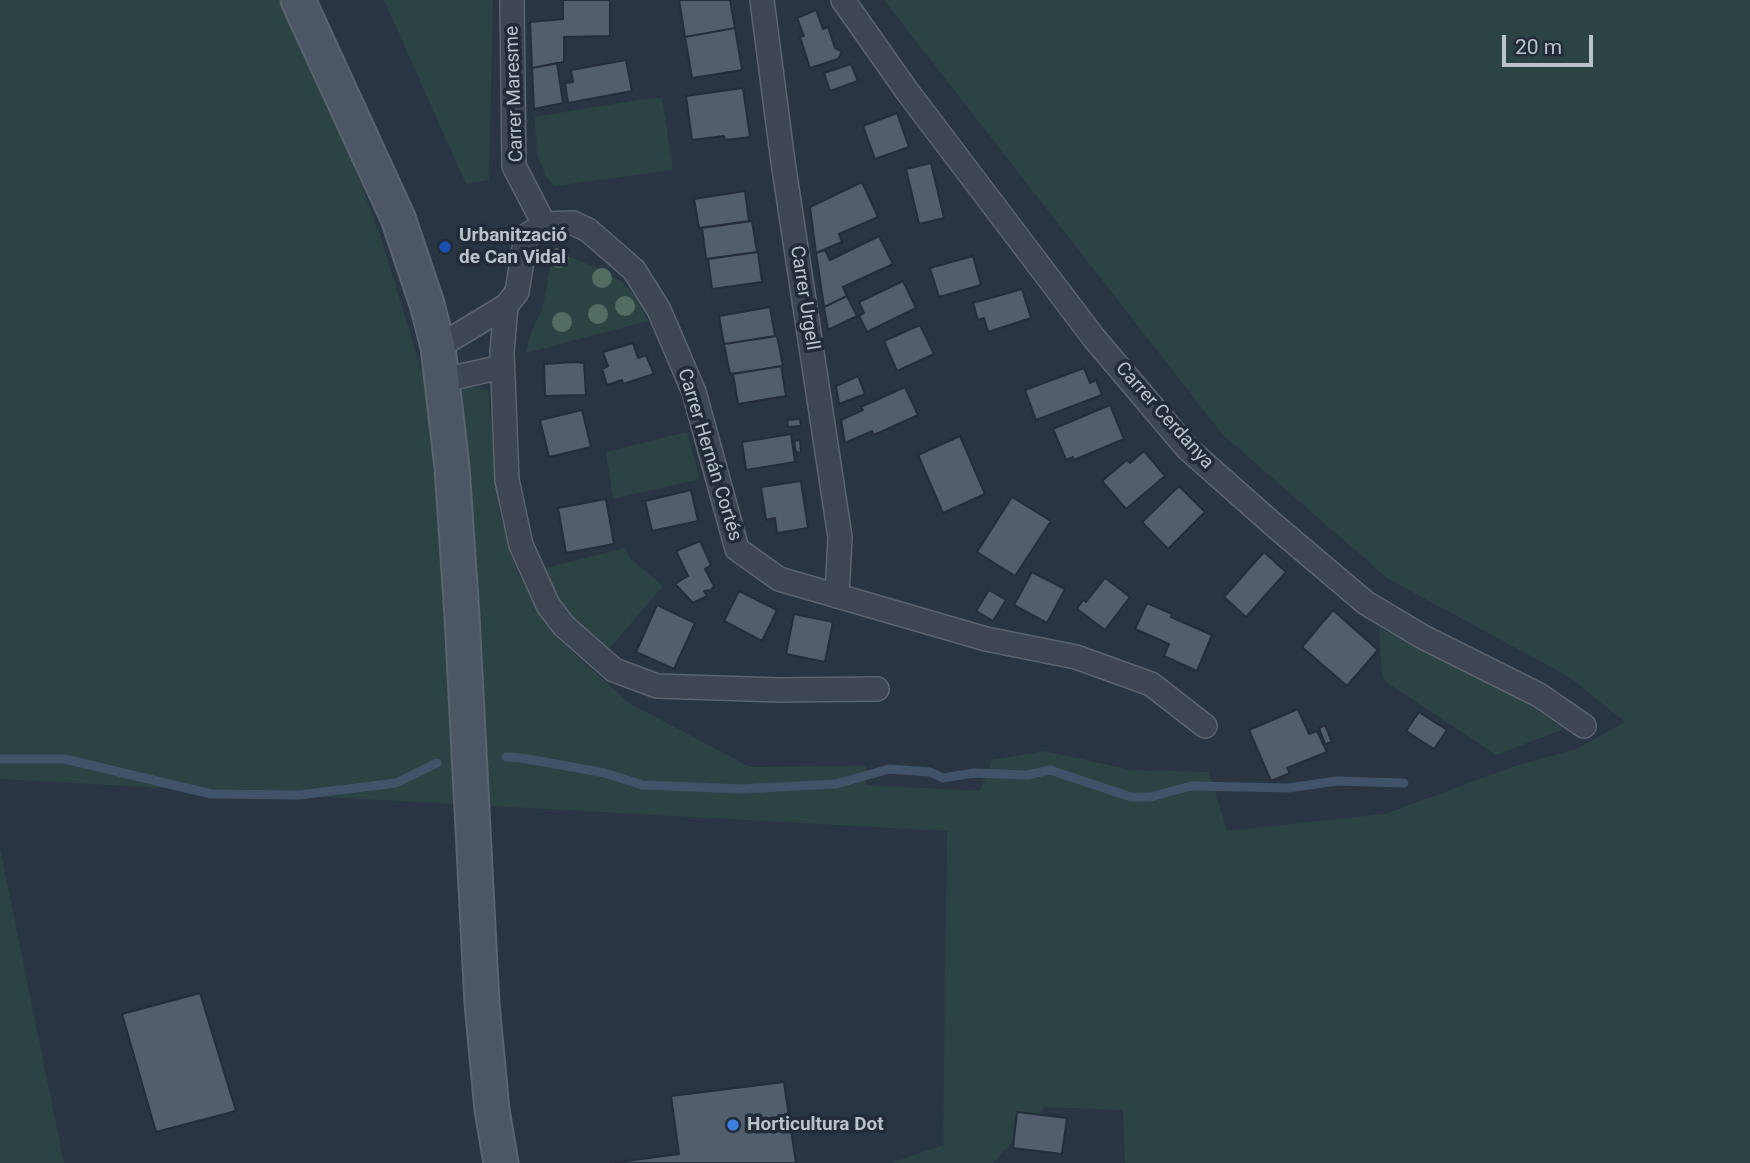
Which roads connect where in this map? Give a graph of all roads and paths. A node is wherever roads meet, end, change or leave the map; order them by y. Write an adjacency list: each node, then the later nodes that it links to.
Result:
1 (298, 0): 7 (main road)
2 (512, 0): 5 (street, Carrer Maresme)
3 (762, 0): 10 (street, Carrer Urgell)
4 (843, 0): 13 (street, Carrer Cerdanya)
5 (544, 224): 6 (street); 10 (street, Carrer Hernán Cortés)
6 (506, 306): 7 (street); 8 (street)
7 (438, 347): 9 (main road)
8 (502, 366): 9 (street); 11 (street)
9 (443, 380): 14 (main road)
10 (837, 596): 12 (street, Carrer Hernán Cortés)
11 (877, 689)
12 (1205, 726)
13 (1584, 726)
14 (500, 1163)

